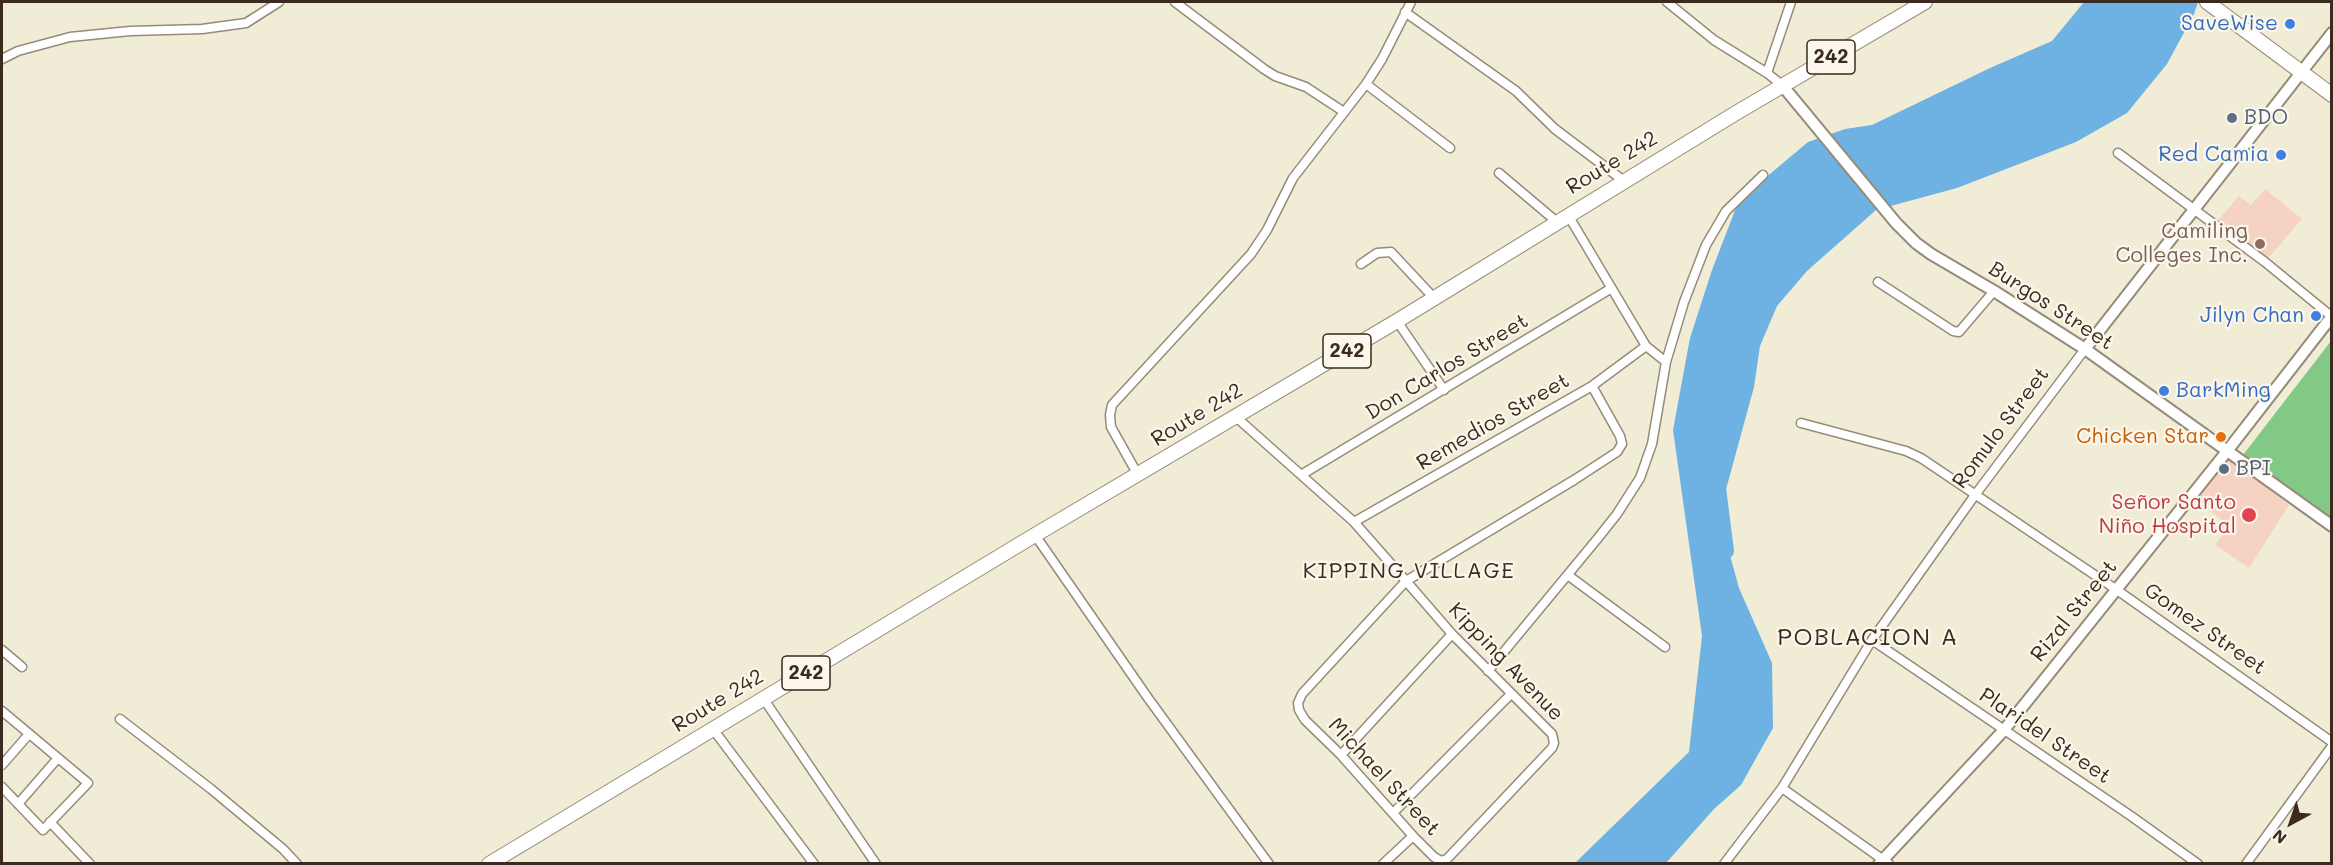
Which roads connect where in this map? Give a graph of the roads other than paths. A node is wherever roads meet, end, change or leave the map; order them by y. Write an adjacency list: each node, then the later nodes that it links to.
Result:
1 (1175, 2): 16 (street)
2 (1411, 2): 8 (street)
3 (1666, 2): 11 (street)
4 (1791, 2): 11 (street)
5 (1925, 2): 14 (main road, Route 242 / 242)
6 (2207, 2): 12 (main road)
7 (275, 3): 10 (street)
8 (1405, 12): 13 (street); 21 (street)
9 (2331, 33): 12 (street, Romulo Street)
10 (2, 59)
11 (1767, 73): 14 (street)
12 (2300, 73): 15 (main road); 22 (street, Romulo Street)
13 (1366, 84): 16 (street); 17 (street)
14 (1782, 85): 21 (main road, Route 242 / 242); 27 (street, Burgos Street)
15 (2331, 95)
16 (1344, 112): 39 (street)
17 (1450, 148)
18 (2118, 153): 22 (street)
19 (1499, 173): 23 (street)
20 (1763, 175): 33 (street)
21 (1624, 181): 23 (main road, Route 242 / 242)
22 (2194, 211): 29 (street); 32 (street, Romulo Street)
23 (1562, 218): 26 (street); 28 (main road, Route 242 / 242)
24 (1361, 264): 28 (street)
25 (1878, 282): 27 (street)
26 (1610, 289): 31 (street); 35 (street, Don Carlos Street)
27 (1994, 291): 32 (street, Burgos Street)
28 (1434, 298): 30 (main road, Route 242 / 242)
29 (2331, 316): 38 (street, Rizal Street)
30 (1397, 321): 35 (street); 36 (main road, Route 242 / 242)
31 (1646, 346): 33 (street); 34 (street, Remedios Street)
32 (2085, 349): 38 (street, Burgos Street); 41 (street, Romulo Street)
33 (1666, 362): 45 (street)
34 (1592, 386): 42 (street, Remedios Street); 46 (street)
35 (1444, 390): 40 (street, Don Carlos Street)
36 (1236, 417): 39 (main road, Route 242 / 242); 40 (street)
37 (1801, 423): 41 (street, Gomez Street)
38 (2228, 450): 43 (street, Burgos Street); 47 (street, Rizal Street)
39 (1138, 475): 44 (main road, Route 242 / 242)
40 (1301, 475): 42 (street, Kipping Avenue)
41 (1975, 495): 47 (street, Gomez Street); 49 (street, Romulo Street)
42 (1354, 522): 46 (street, Kipping Avenue)
43 (2331, 526)
44 (1035, 536): 55 (main road, Route 242 / 242); 78 (street)
45 (1569, 576): 50 (street); 53 (street)
46 (1406, 581): 48 (street, Kipping Avenue); 62 (street, Michael Street)
47 (2117, 590): 59 (street, Rizal Street); 61 (street, Gomez Street)
48 (1452, 634): 53 (street, Kipping Avenue); 62 (street)
49 (1872, 640): 59 (street, Plaridel Street); 66 (street, Romulo Street)
50 (1665, 647)
51 (3, 653): 52 (street)
52 (22, 667)
53 (1488, 671): 54 (street, Kipping Avenue)
54 (1511, 694): 68 (street); 71 (street, Kipping Avenue)
55 (763, 698): 58 (main road, Route 242 / 242); 77 (street)
56 (2, 711): 60 (street)
57 (120, 719): 74 (street)
58 (713, 729): 75 (main road, Route 242 / 242); 76 (street)
59 (2004, 730): 72 (street, Rizal Street); 81 (street, Plaridel Street)
60 (29, 734): 63 (street); 64 (street)
61 (2331, 744): 82 (street)
62 (1341, 755): 68 (street, Michael Street)
63 (58, 758): 67 (street); 69 (street)
64 (2, 765)
65 (2, 787): 67 (street)
66 (1782, 788): 72 (street); 80 (street, Romulo Street)
67 (18, 804): 69 (street)
68 (1393, 813): 70 (street, Michael Street)
69 (50, 822): 73 (street)
70 (1413, 836): 71 (street, Michael Street); 79 (street)
71 (1447, 859)
72 (1884, 862)
73 (90, 864)
74 (297, 864)
75 (489, 864)
76 (814, 864)
77 (876, 864)
78 (1269, 864)
79 (1383, 864)
80 (1724, 864)
81 (2198, 864)
82 (2246, 864)

